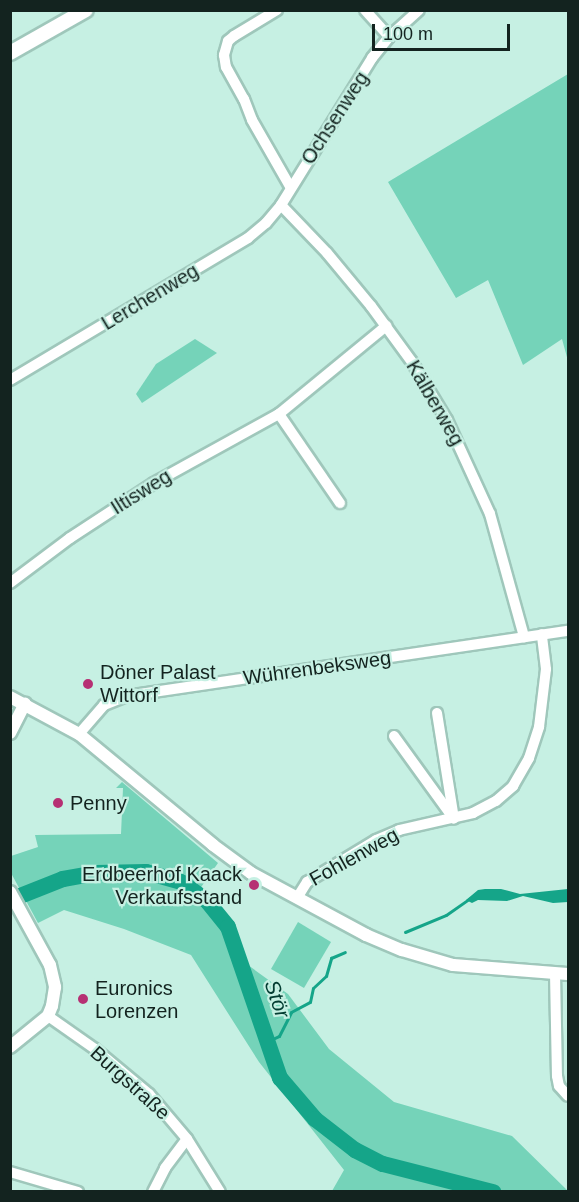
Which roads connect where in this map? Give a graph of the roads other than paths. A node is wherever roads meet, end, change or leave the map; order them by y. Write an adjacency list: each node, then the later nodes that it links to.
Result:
1 (86, 10): 6 (main road)
2 (277, 10): 7 (street)
3 (365, 10): 5 (street)
4 (419, 10): 5 (street, Ochsenweg)
5 (389, 37): 7 (street, Ochsenweg)
6 (10, 52)
7 (291, 188): 8 (street, Ochsenweg)
8 (281, 205): 9 (street, Kälberweg); 10 (street, Lerchenweg)
9 (386, 326): 11 (street, Iltisweg); 16 (street, Kälberweg)
10 (10, 380)
11 (279, 414): 12 (street); 13 (street, Iltisweg)
12 (340, 503)
13 (10, 583)
14 (568, 630): 15 (street, Wührenbeksweg)
15 (542, 634): 16 (street, Wührenbeksweg); 23 (street, Fohlenweg)
16 (525, 637): 21 (street, Wührenbeksweg)
17 (10, 697): 18 (street)
18 (25, 704): 20 (street); 21 (street)
19 (437, 713): 23 (street)
20 (10, 733)
21 (79, 734): 25 (street)
22 (394, 736): 23 (street)
23 (454, 819): 25 (street, Fohlenweg)
24 (14, 897): 28 (street)
25 (297, 898): 26 (street)
26 (555, 973): 27 (street); 30 (street)
27 (568, 974)
28 (48, 1016): 29 (street); 31 (street, Burgstraße)
29 (10, 1047)
30 (568, 1096)
31 (187, 1139): 34 (street); 35 (street, Burgstraße)
32 (10, 1172): 33 (street)
33 (78, 1191)
34 (153, 1191)
35 (220, 1191)

